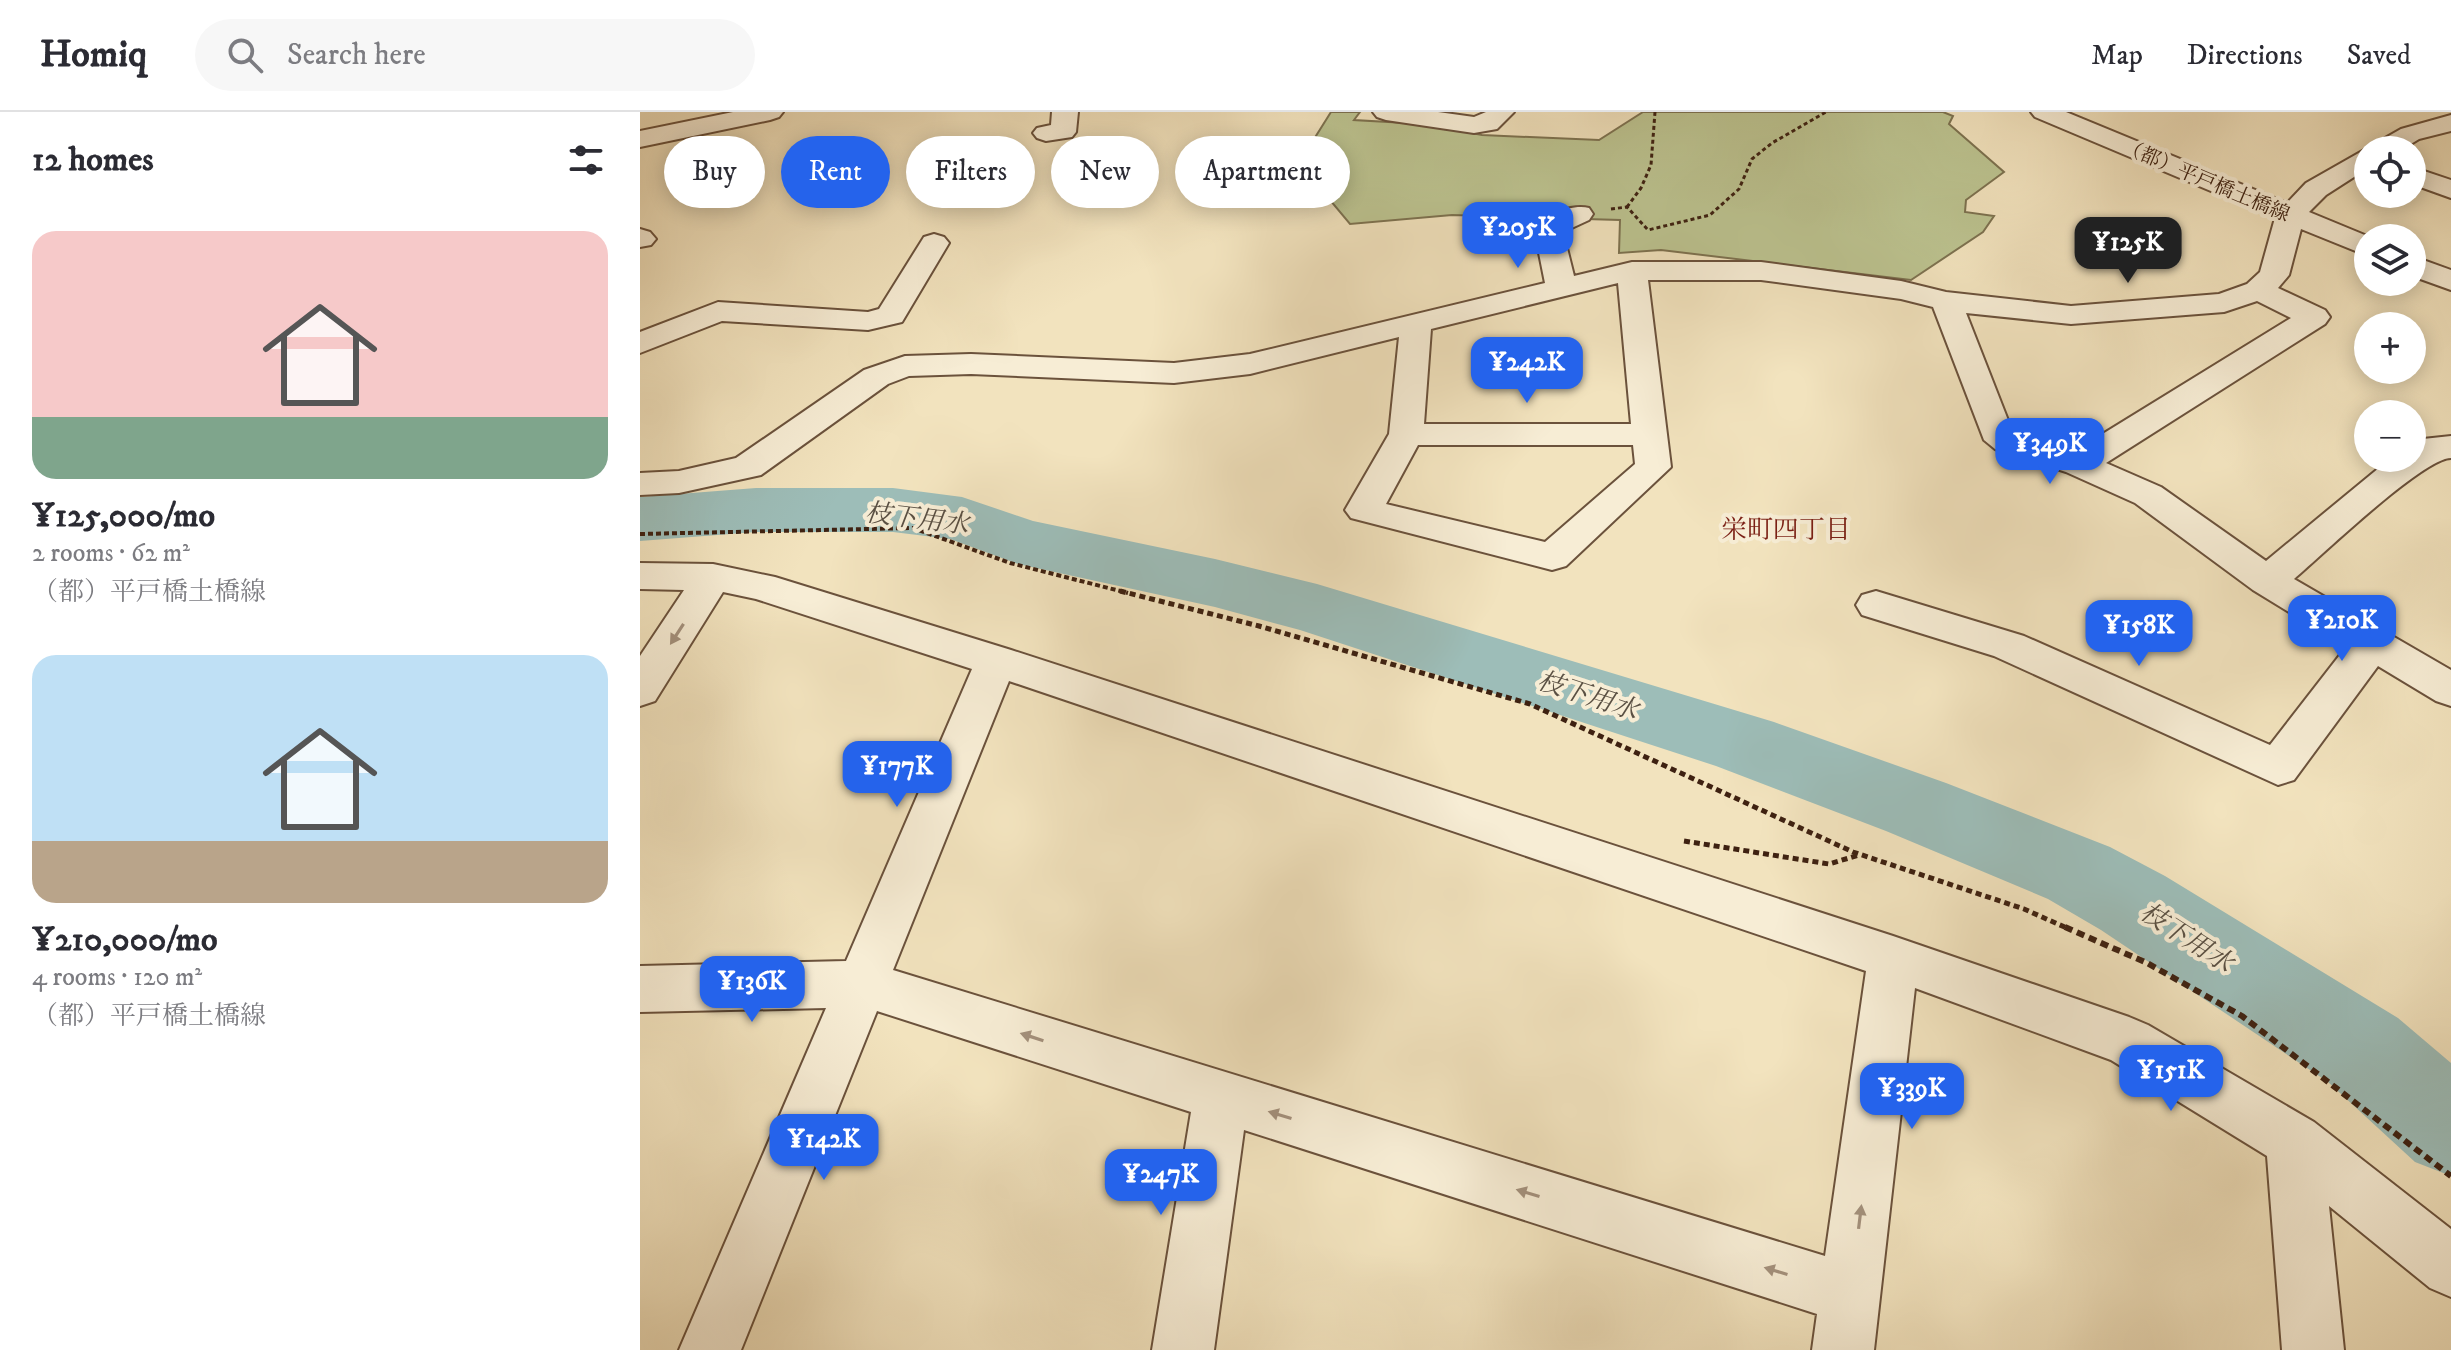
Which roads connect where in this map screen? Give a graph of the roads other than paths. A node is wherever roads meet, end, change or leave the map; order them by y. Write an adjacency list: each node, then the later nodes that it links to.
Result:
1 (770, 112): 6 (street)
2 (1065, 112): 8 (street)
3 (1386, 112): 4 (street)
4 (1501, 112)
5 (2044, 112): 15 (street, （都）平戸橋土橋線)
6 (742, 115): 10 (street)
7 (2451, 123): 9 (street)
8 (1046, 133)
9 (2406, 136)
10 (640, 139)
11 (2354, 166): 15 (street)
12 (2426, 180): 13 (street)
13 (2451, 190)
14 (1579, 214): 21 (street)
15 (2290, 216): 16 (street, （都）平戸橋土橋線); 22 (street)
16 (2354, 241)
17 (934, 243): 25 (street)
18 (1632, 271): 21 (street); 23 (street); 27 (street)
19 (2426, 271): 20 (street)
20 (2451, 281)
21 (1561, 288): 24 (street)
22 (2258, 290): 23 (street); 29 (street)
23 (1946, 301): 29 (street)
24 (1416, 322): 26 (street); 30 (street)
25 (640, 343)
26 (1406, 434): 27 (street); 27 (street)
27 (1649, 435)
28 (2451, 447): 33 (street)
29 (2079, 464): 33 (street)
30 (640, 484)
31 (640, 576): 32 (street)
32 (713, 577): 36 (street); 37 (street, one-way to 37)
33 (2267, 581): 35 (street)
34 (1876, 605): 35 (street)
35 (2372, 643): 38 (street)
36 (996, 661): 39 (street); 40 (street)
37 (640, 690)
38 (2451, 690)
39 (1893, 958): 43 (street); 45 (street, one-way to 39)
40 (863, 984): 41 (street); 42 (street, one-way to 40); 46 (street)
41 (640, 989)
42 (1221, 1097): 45 (street, one-way to 42); 47 (street)
43 (2294, 1141): 44 (street); 48 (street)
44 (2451, 1267)
45 (1847, 1322)
46 (710, 1350)
47 (1183, 1350)
48 (2313, 1350)

